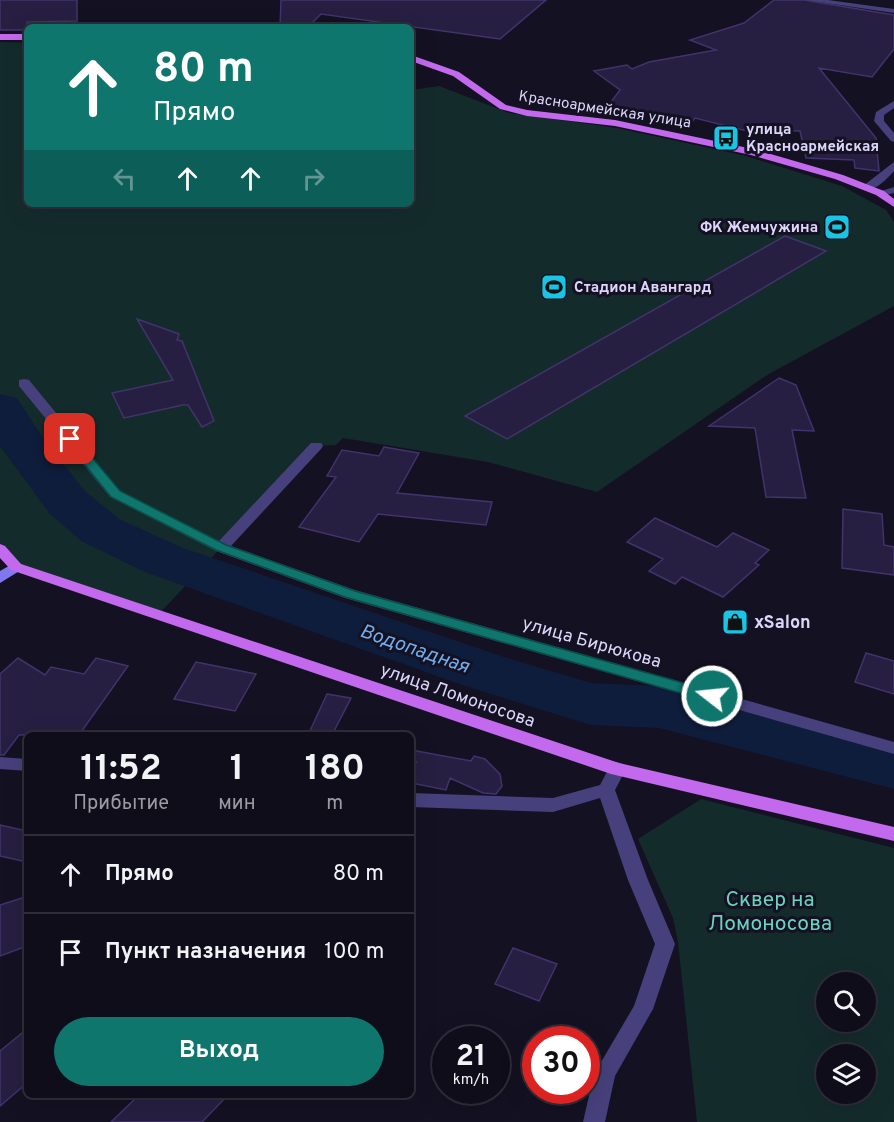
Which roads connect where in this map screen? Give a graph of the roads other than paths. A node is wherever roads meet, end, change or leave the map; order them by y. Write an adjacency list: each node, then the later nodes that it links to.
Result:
1 (810, 0): 2 (street)
2 (894, 11)
3 (24, 37): 4 (main road)
4 (0, 38)
5 (414, 59): 9 (main road, Красноармейская улица)
6 (894, 104): 7 (street)
7 (894, 139)
8 (894, 165): 9 (street)
9 (867, 188): 11 (main road, Красноармейская улица)
10 (894, 190): 11 (street)
11 (880, 193): 12 (main road, Красноармейская улица)
12 (894, 204)
13 (24, 383): 15 (street, улица Бирюкова)
14 (316, 446): 15 (street)
15 (221, 548): 19 (street, улица Бирюкова)
16 (0, 549): 17 (main road)
17 (16, 567): 18 (main road); 22 (main road, улица Ломоносова)
18 (0, 578)
19 (894, 748)
20 (0, 763): 21 (street)
21 (24, 765)
22 (617, 768): 23 (street); 25 (main road, улица Ломоносова)
23 (606, 790): 24 (street); 26 (street)
24 (414, 800)
25 (894, 834)
26 (594, 1122)

